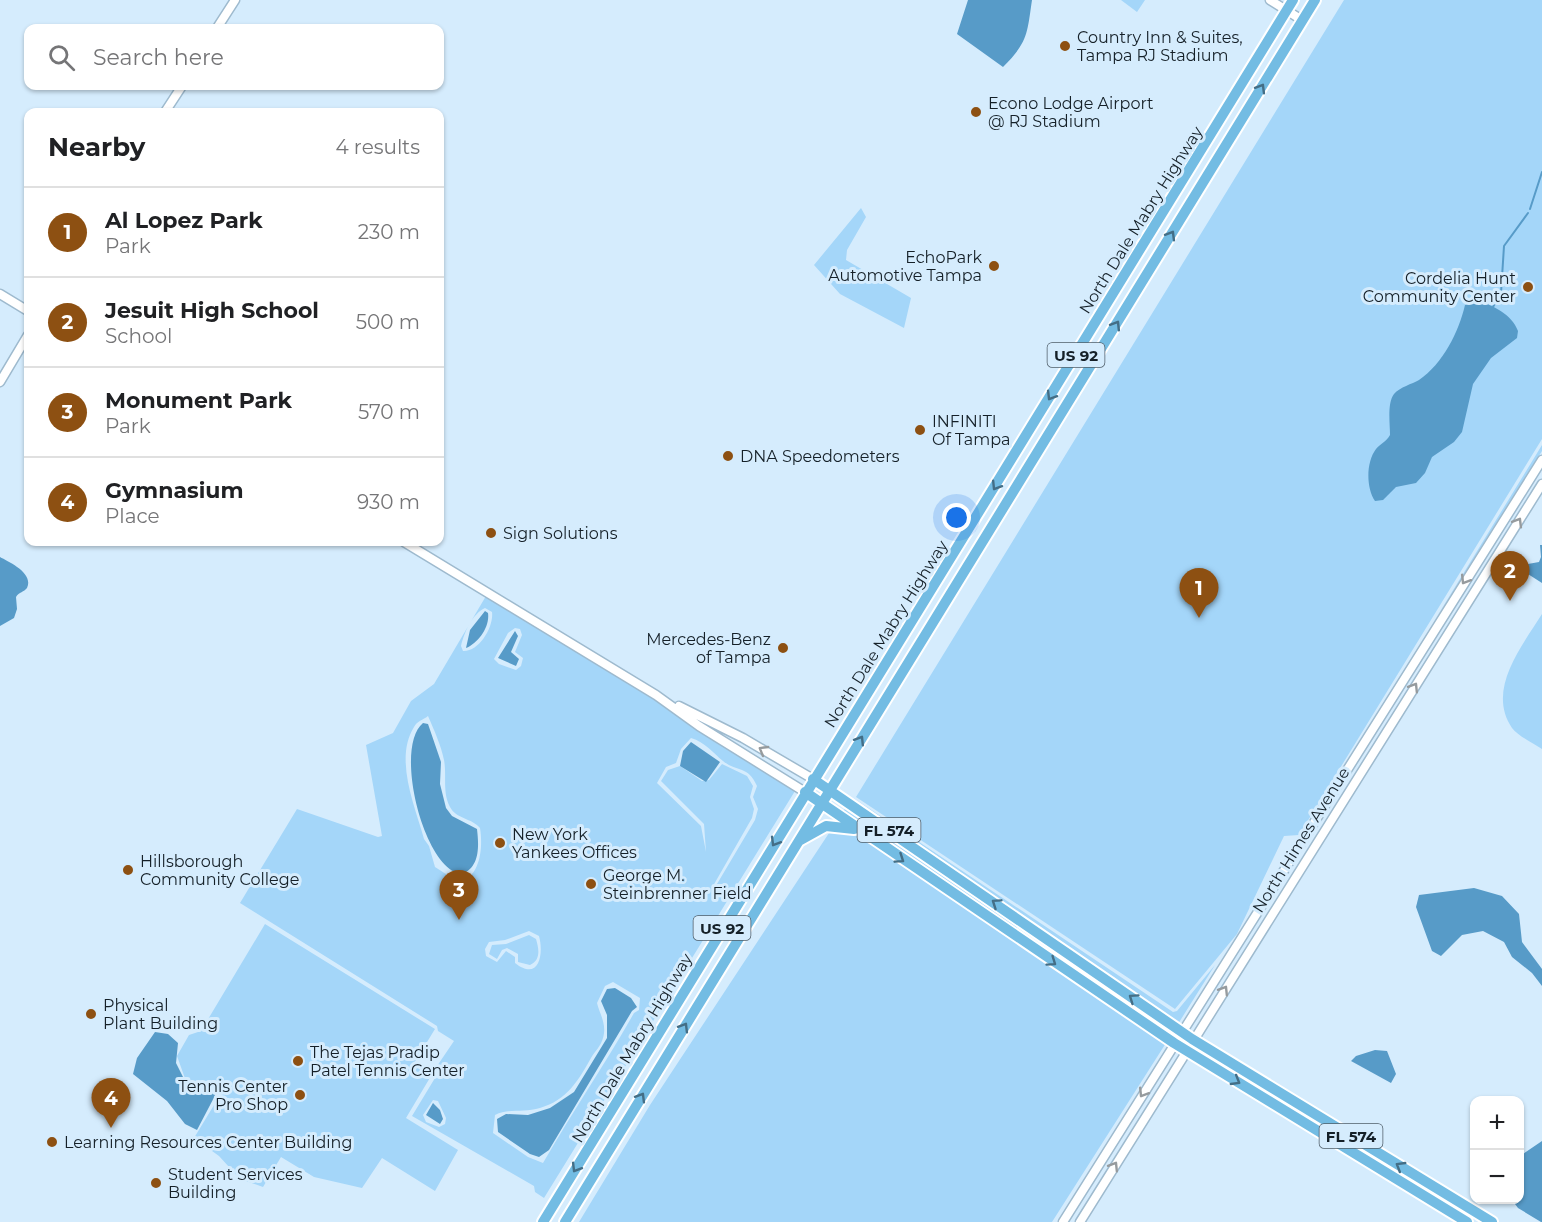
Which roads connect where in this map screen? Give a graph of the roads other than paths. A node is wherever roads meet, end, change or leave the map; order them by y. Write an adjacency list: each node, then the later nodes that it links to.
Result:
1 (235, 0): 7 (street)
2 (1270, 0): 5 (street)
3 (1293, 0): 5 (main road, North Dale Mabry Highway / US 92)
4 (1315, 0): 6 (main road, North Dale Mabry Highway / US 92)
5 (1287, 10): 6 (street); 10 (main road, North Dale Mabry Highway / US 92)
6 (1302, 20): 11 (main road, North Dale Mabry Highway / US 92, one-way to 6)
7 (220, 24)
8 (179, 90): 9 (street)
9 (168, 108)
10 (1218, 123): 11 (main road); 26 (main road, North Dale Mabry Highway / US 92, one-way to 26)
11 (1234, 132): 27 (main road, North Dale Mabry Highway / US 92, one-way to 11)
12 (0, 294): 13 (street)
13 (24, 309)
14 (24, 342): 15 (street)
15 (0, 382)
16 (1542, 460): 19 (street, North Himes Avenue)
17 (1542, 484): 20 (street, North Himes Avenue, one-way to 17)
18 (411, 546): 23 (street)
19 (1478, 560): 20 (street); 21 (street, North Himes Avenue, one-way to 21)
20 (1491, 567): 22 (street, North Himes Avenue)
21 (1426, 641): 22 (street); 24 (street, North Himes Avenue)
22 (1438, 649): 25 (street, North Himes Avenue, one-way to 22)
23 (656, 695): 26 (street, one-way to 23); 28 (street)
24 (1371, 730): 25 (street); 32 (street, North Himes Avenue)
25 (1383, 736): 33 (street, North Himes Avenue, one-way to 25)
26 (813, 779): 27 (main road, FL 574); 28 (main road, North Dale Mabry Highway / US 92)
27 (830, 789): 29 (main road, North Dale Mabry Highway / US 92); 32 (main road, FL 574, one-way to 27)
28 (805, 792): 29 (main road, FL 574); 36 (main road, North Dale Mabry Highway / US 92, one-way to 36)
29 (822, 802): 30 (main road, FL 574); 31 (main road, North Dale Mabry Highway / US 92)
30 (860, 831): 31 (main road); 34 (main road, FL 574, one-way to 34)
31 (796, 843): 37 (main road, North Dale Mabry Highway / US 92, one-way to 31)
32 (1181, 1032): 33 (main road, FL 574); 34 (street, North Himes Avenue)
33 (1192, 1039): 35 (street, North Himes Avenue); 43 (main road, FL 574, one-way to 33)
34 (1174, 1043): 35 (main road, FL 574); 40 (street, North Himes Avenue, one-way to 40)
35 (1186, 1050): 41 (street, North Himes Avenue, one-way to 35); 42 (main road, FL 574, one-way to 42)
36 (564, 1188): 37 (main road); 38 (main road, North Dale Mabry Highway / US 92)
37 (580, 1198): 39 (main road, North Dale Mabry Highway / US 92)
38 (543, 1222)
39 (565, 1222)
40 (1063, 1222)
41 (1080, 1222)
42 (1467, 1222)
43 (1492, 1222)

